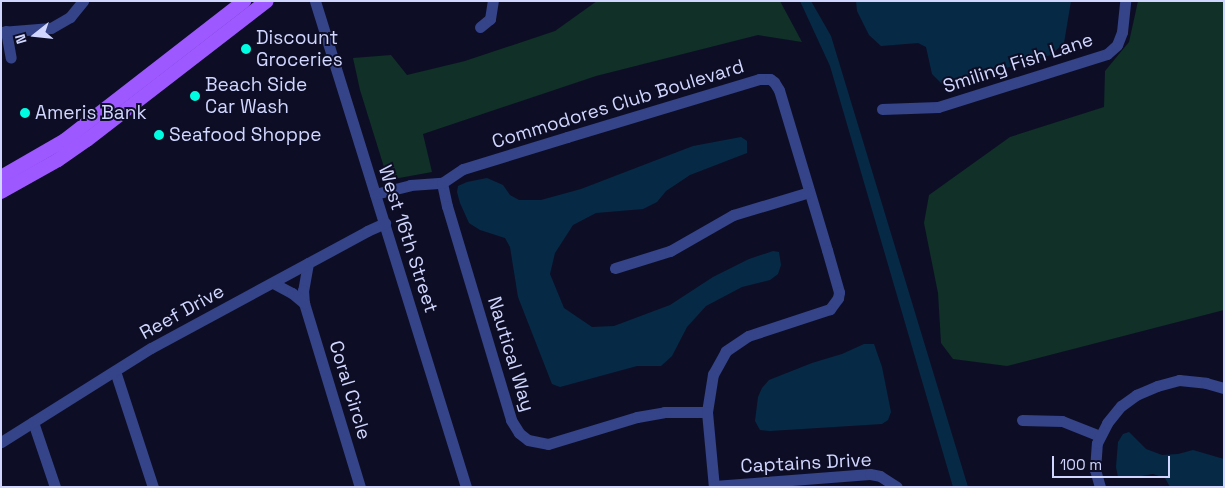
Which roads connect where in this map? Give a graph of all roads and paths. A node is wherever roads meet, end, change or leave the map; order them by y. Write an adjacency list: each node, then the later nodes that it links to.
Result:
1 (83, 1): 8 (street)
2 (244, 1): 11 (main road)
3 (267, 1): 13 (main road)
4 (315, 1): 15 (street, West 16th Street)
5 (493, 1): 7 (street)
6 (1125, 1): 10 (street, Smiling Fish Lane)
7 (480, 27)
8 (4, 32): 9 (street)
9 (11, 58)
10 (882, 109)
11 (1, 177)
12 (442, 183): 14 (street, Commodores Club Boulevard); 15 (street); 23 (street, Nautical Way)
13 (1, 192)
14 (809, 192): 18 (street); 23 (street, Commodores Club Boulevard)
15 (375, 194): 16 (street, West 16th Street)
16 (384, 223): 17 (street, Reef Drive); 32 (street, West 16th Street)
17 (308, 263): 19 (street, Reef Drive); 20 (street, Coral Circle)
18 (614, 268)
19 (272, 283): 20 (street); 21 (street, Reef Drive)
20 (304, 303): 31 (street, Coral Circle)
21 (115, 371): 25 (street, Reef Drive); 30 (street)
22 (1224, 388): 26 (street)
23 (707, 412): 28 (street, Commodores Club Boulevard)
24 (1022, 420): 26 (street)
25 (33, 422): 27 (street, Reef Drive); 29 (street)
26 (1100, 436): 34 (street)
27 (1, 442)
28 (714, 486): 33 (street, Captains Drive)
29 (55, 487)
30 (153, 487)
31 (360, 487)
32 (466, 487)
33 (897, 487)
34 (1100, 487)

